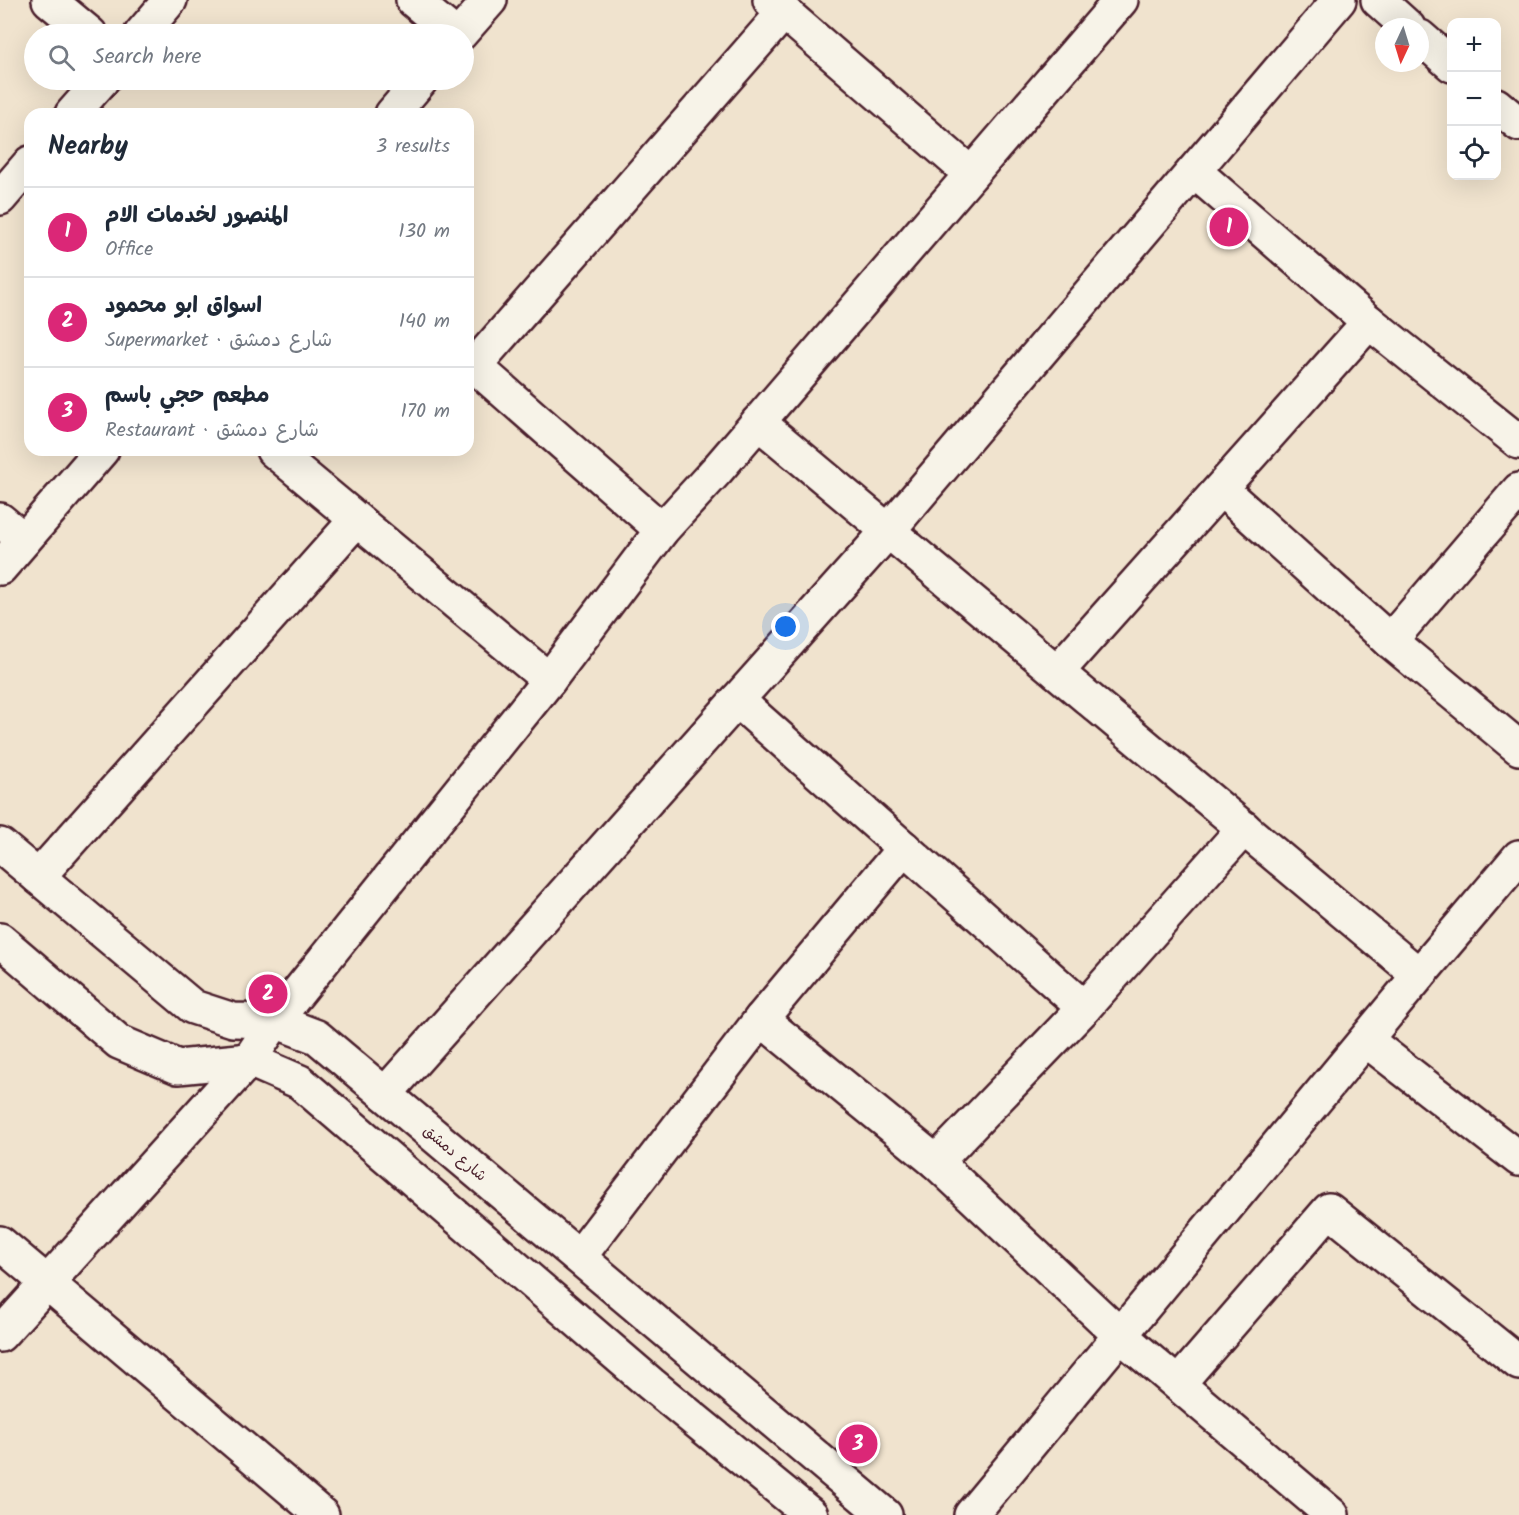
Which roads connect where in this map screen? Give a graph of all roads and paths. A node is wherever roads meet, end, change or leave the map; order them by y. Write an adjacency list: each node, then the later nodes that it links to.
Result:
1 (49, 0): 10 (street)
2 (170, 0): 11 (street)
3 (413, 0): 12 (street)
4 (490, 0): 13 (street)
5 (1121, 0): 24 (street)
6 (1339, 0): 23 (street)
7 (1378, 0): 9 (street)
8 (777, 6): 24 (street); 27 (street)
9 (1398, 18)
10 (78, 24)
11 (150, 24)
12 (442, 24)
13 (469, 24)
14 (1429, 45): 15 (street)
15 (1447, 61)
16 (93, 90): 18 (street)
17 (412, 90): 19 (street)
18 (77, 108)
19 (397, 108)
20 (1501, 108): 21 (street)
21 (1519, 124)
22 (24, 170): 25 (street)
23 (1194, 171): 26 (street); 38 (street)
24 (971, 174): 29 (street)
25 (0, 198)
26 (1370, 322): 30 (street); 33 (street)
27 (474, 359)
28 (474, 365): 37 (street)
29 (758, 422): 37 (street); 38 (street)
30 (1519, 442)
31 (95, 456): 36 (street)
32 (280, 456): 35 (street)
33 (1221, 489): 40 (street); 41 (street)
34 (1519, 490): 40 (street)
35 (356, 520): 42 (street); 49 (street)
36 (12, 530): 39 (street)
37 (662, 530): 42 (street)
38 (888, 531): 41 (street); 43 (street)
39 (0, 568)
40 (1390, 641): 44 (street)
41 (1057, 672): 45 (street)
42 (549, 680): 54 (street)
43 (737, 700): 47 (street); 57 (street)
44 (1519, 748)
45 (1244, 828): 51 (street); 52 (street)
46 (0, 845): 49 (street, شارع دمشق)
47 (904, 848): 52 (street); 53 (street)
48 (1519, 857): 51 (street)
49 (38, 877): 54 (street, شارع دمشق)
50 (0, 940): 56 (street)
51 (1419, 975): 55 (street)
52 (1084, 1008): 59 (street)
53 (761, 1019): 59 (street); 61 (street)
54 (275, 1021): 56 (street); 57 (street, شارع دمشق)
55 (1366, 1040): 58 (street); 64 (street)
56 (249, 1060): 62 (street); 68 (street)
57 (385, 1094): 61 (street, شارع دمشق)
58 (1519, 1159)
59 (936, 1162): 64 (street)
60 (0, 1243): 62 (street)
61 (579, 1257): 69 (street, شارع دمشق)
62 (46, 1284): 63 (street); 67 (street)
63 (0, 1335)
64 (1120, 1335): 66 (street); 70 (street)
65 (1515, 1351): 66 (street)
66 (1178, 1384): 71 (street)
67 (322, 1515)
68 (811, 1515)
69 (885, 1515)
70 (971, 1515)
71 (1332, 1515)

